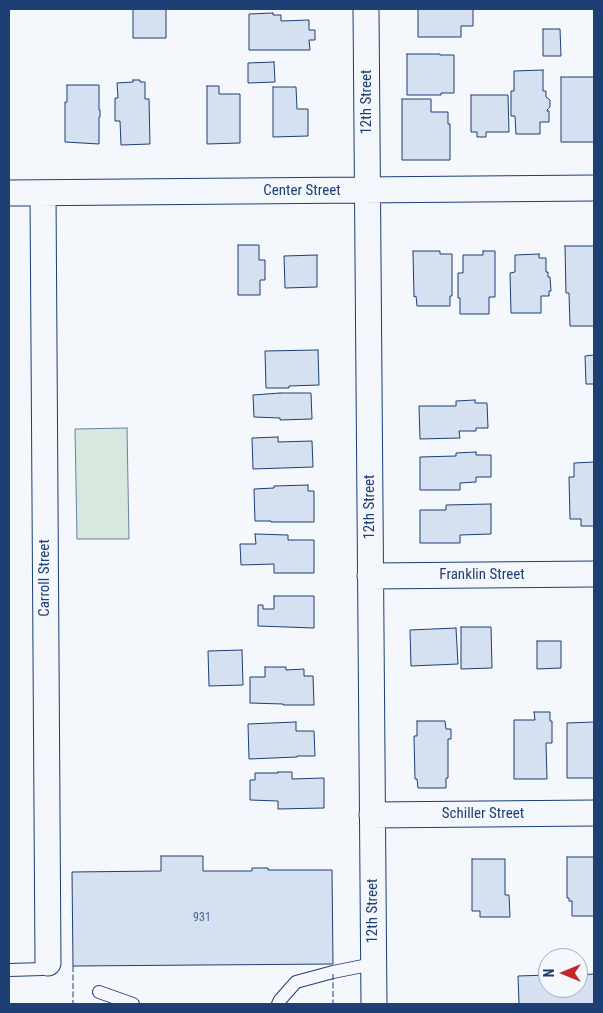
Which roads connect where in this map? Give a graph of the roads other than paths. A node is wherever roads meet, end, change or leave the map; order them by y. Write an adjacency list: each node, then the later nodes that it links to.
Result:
1 (366, 9): 3 (street, 12th Street)
2 (594, 188): 3 (street, Center Street)
3 (368, 190): 4 (street, Center Street); 7 (street, 12th Street)
4 (43, 192): 5 (street, Center Street); 10 (street, Carroll Street)
5 (9, 193)
6 (594, 574): 7 (street, Franklin Street)
7 (370, 576): 9 (street, 12th Street)
8 (594, 813): 9 (street, Schiller Street)
9 (372, 815): 11 (street, 12th Street)
10 (48, 963): 12 (lane)
11 (373, 964): 15 (lane); 16 (street, 12th Street)
12 (9, 970)
13 (98, 992): 14 (lane)
14 (133, 1004)
15 (278, 1004)
16 (374, 1004)

